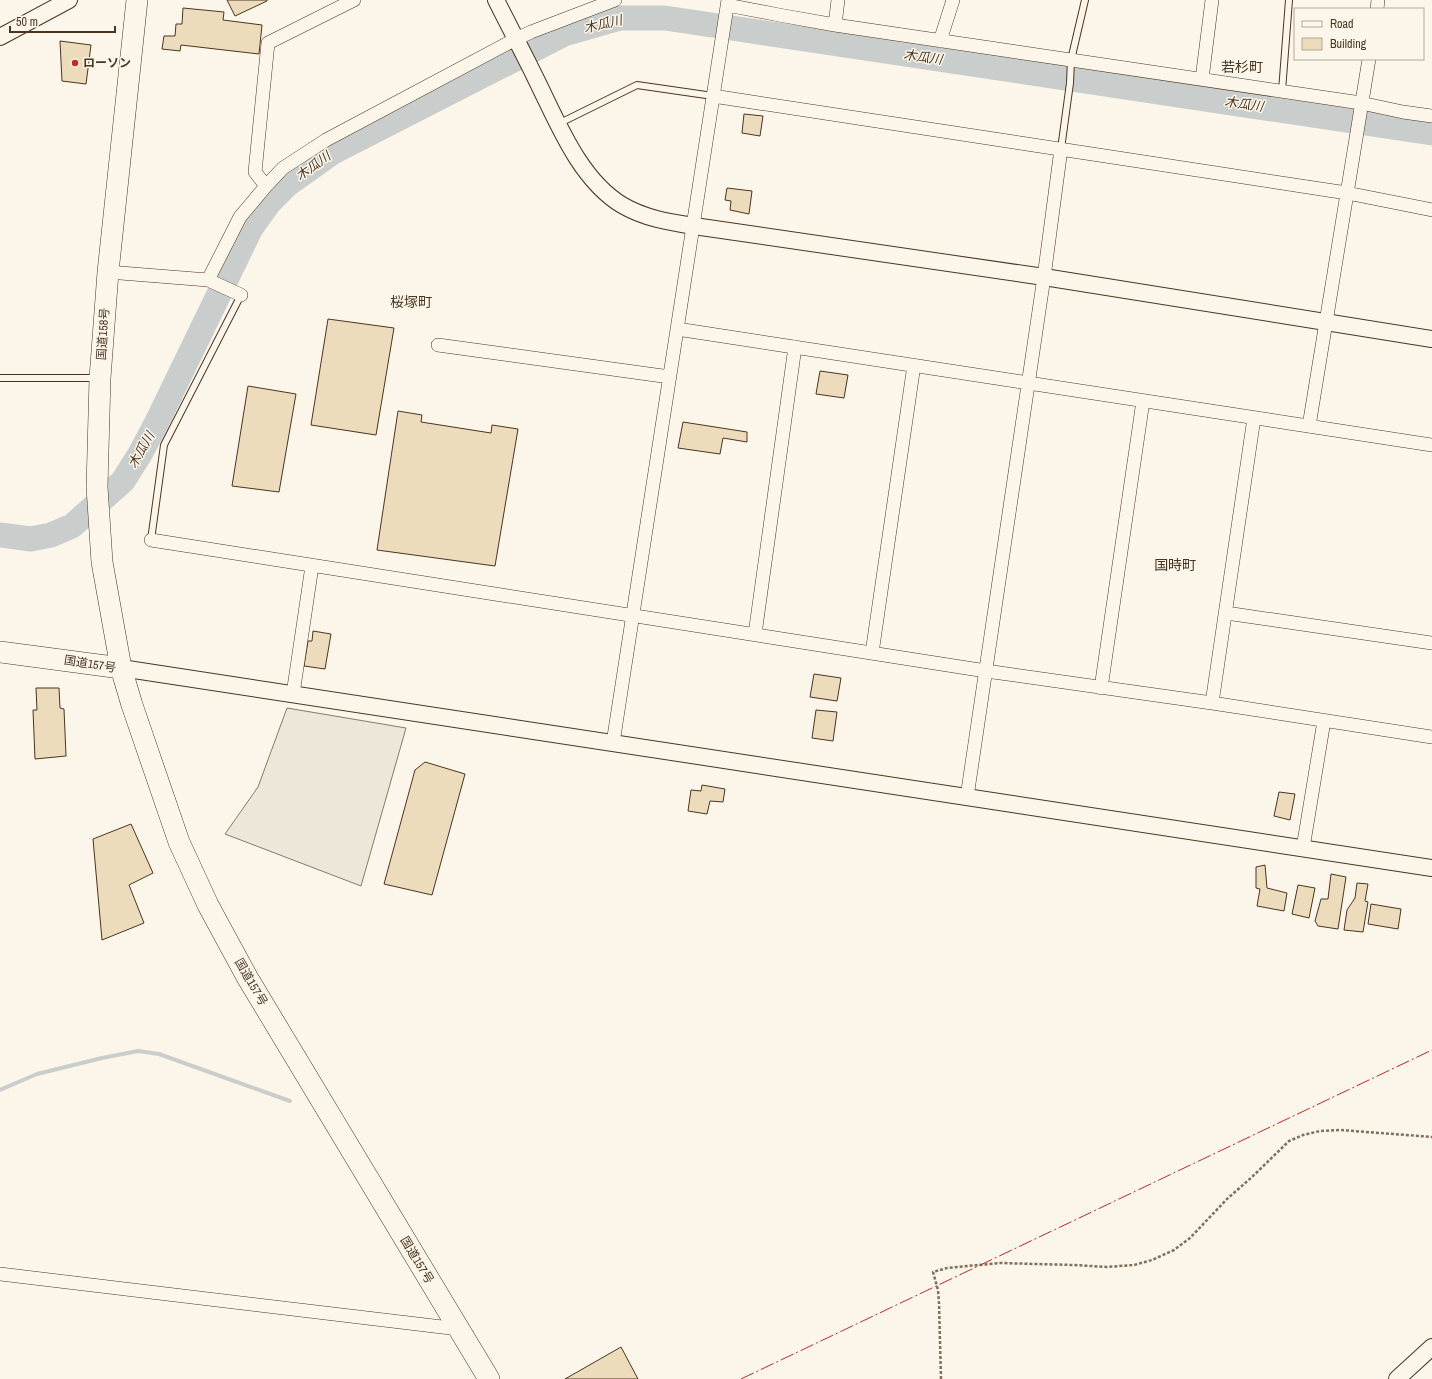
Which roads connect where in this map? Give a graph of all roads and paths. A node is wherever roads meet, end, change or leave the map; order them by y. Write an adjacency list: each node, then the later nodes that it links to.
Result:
1 (69, 0): 13 (street)
2 (137, 0): 29 (highway, 国道158号)
3 (354, 0): 25 (street)
4 (496, 0): 15 (street)
5 (615, 0): 15 (street)
6 (838, 0): 12 (street)
7 (953, 0): 14 (street)
8 (1085, 0): 17 (lane)
9 (1212, 0): 18 (street)
10 (1289, 0): 19 (lane)
11 (727, 2): 12 (street); 20 (street)
12 (835, 24): 14 (street)
13 (0, 37)
14 (940, 41): 17 (street)
15 (518, 43): 23 (street); 25 (street)
16 (1369, 60): 21 (street)
17 (1071, 64): 18 (street); 24 (lane)
18 (1202, 79): 19 (street)
19 (1282, 91): 21 (street)
20 (713, 96): 23 (lane); 24 (street); 28 (street)
21 (1360, 107): 22 (street); 26 (street)
22 (1432, 116)
23 (558, 125): 28 (street)
24 (1061, 149): 26 (street); 30 (street)
25 (266, 186): 31 (street)
26 (1347, 193): 27 (street); 33 (street)
27 (1432, 210)
28 (694, 226): 30 (street); 34 (street)
29 (108, 272): 31 (street); 41 (highway, 国道158号)
30 (1044, 278): 33 (street); 42 (street)
31 (211, 281): 32 (street)
32 (238, 293): 47 (lane)
33 (1326, 322): 35 (street); 45 (street)
34 (678, 329): 37 (street); 39 (street)
35 (1432, 339)
36 (438, 346): 39 (street)
37 (795, 347): 38 (street); 51 (street)
38 (914, 365): 42 (street); 54 (street)
39 (670, 377): 50 (street)
40 (0, 378): 41 (lane)
41 (100, 378): 55 (highway, 国道158号)
42 (1029, 383): 43 (street); 56 (street)
43 (1143, 401): 44 (street); 57 (street)
44 (1254, 418): 45 (street); 49 (street)
45 (1309, 426): 46 (street)
46 (1432, 445)
47 (151, 540): 48 (street)
48 (312, 566): 50 (street); 58 (street)
49 (1226, 613): 52 (street); 59 (street)
50 (632, 616): 51 (street); 62 (street)
51 (755, 634): 54 (street)
52 (1432, 643)
53 (0, 652): 55 (highway, 国道157号)
54 (872, 653): 56 (street)
55 (121, 668): 58 (street); 68 (highway, 国道157号)
56 (986, 671): 57 (street); 63 (street)
57 (1101, 688): 59 (street)
58 (293, 694): 62 (street)
59 (1212, 703): 60 (street)
60 (1324, 721): 61 (street); 64 (street)
61 (1432, 737)
62 (613, 743): 63 (street)
63 (967, 797): 64 (street)
64 (1303, 848): 65 (street)
65 (1432, 868)
66 (1432, 1137): 71 (path)
67 (0, 1274): 68 (street)
68 (459, 1329): 70 (highway, 国道157号)
69 (1432, 1347): 72 (street)
70 (489, 1379)
71 (941, 1379)
72 (1397, 1379)

